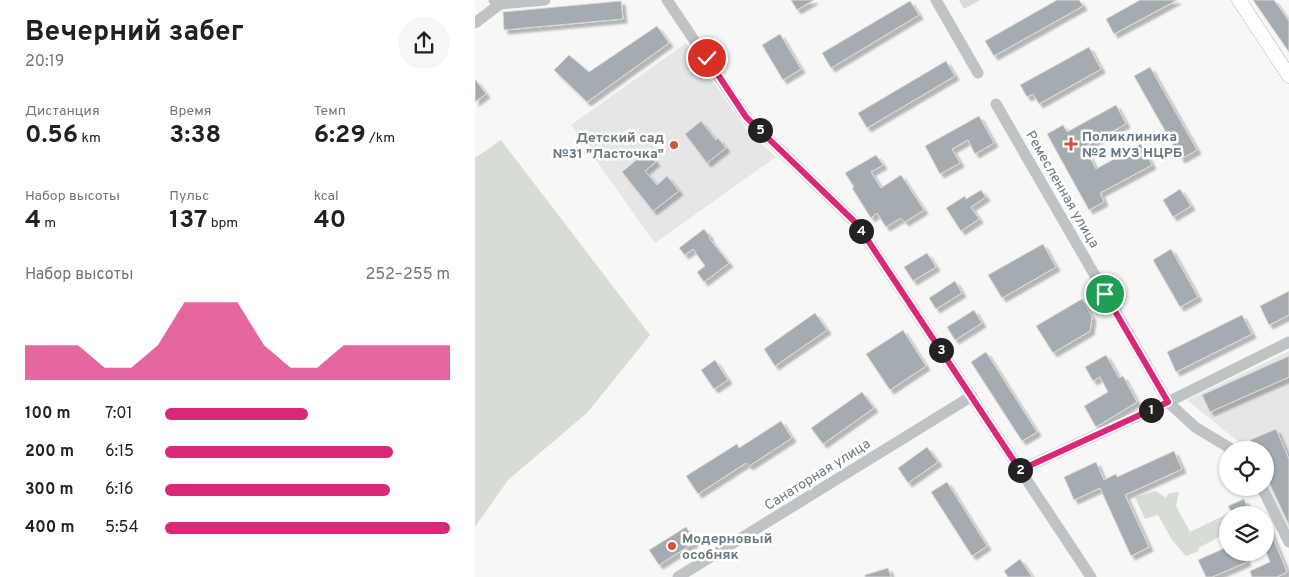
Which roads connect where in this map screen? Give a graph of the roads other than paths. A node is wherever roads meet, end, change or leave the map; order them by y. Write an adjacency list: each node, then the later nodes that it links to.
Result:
1 (545, 0): 5 (street)
2 (667, 0): 11 (street)
3 (936, 0): 7 (street)
4 (1239, 0): 8 (main road)
5 (497, 2): 6 (street)
6 (475, 23)
7 (978, 73)
8 (1289, 76)
9 (996, 104): 12 (street, Ремесленная улица)
10 (1289, 342): 12 (street)
11 (972, 396): 14 (street); 17 (street, Санаторная улица)
12 (1168, 402): 13 (street, Ремесленная улица); 14 (street)
13 (1219, 442)
14 (1020, 470): 18 (street)
15 (1266, 496): 16 (street)
16 (1289, 542)
17 (678, 577)
18 (1091, 577)

